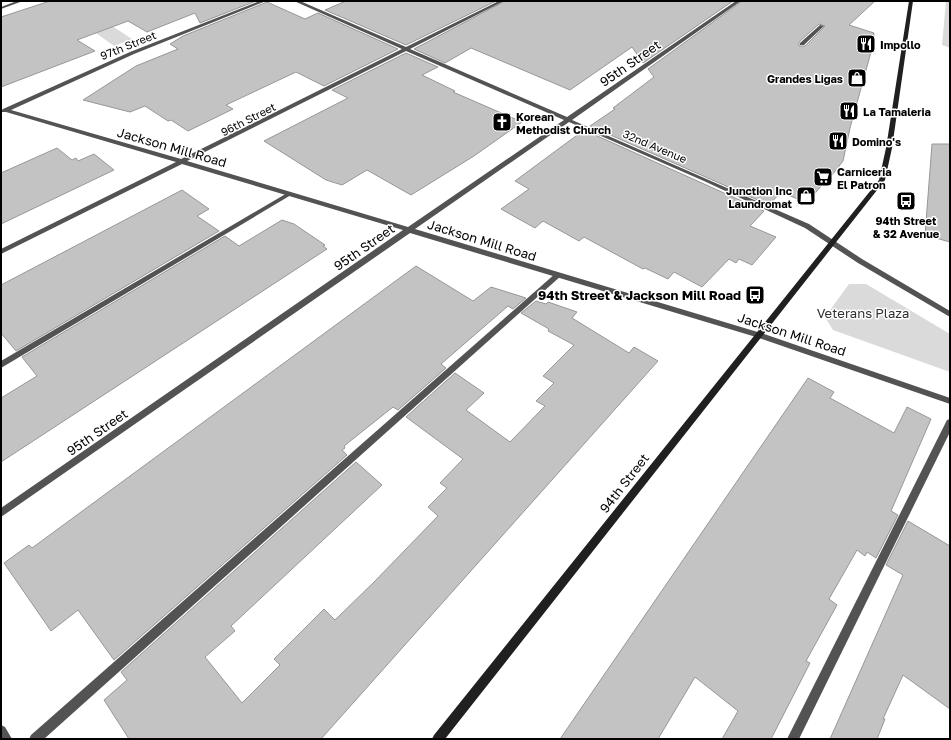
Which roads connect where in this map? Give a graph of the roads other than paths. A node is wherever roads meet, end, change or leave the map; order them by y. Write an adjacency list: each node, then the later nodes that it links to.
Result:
1 (21, 1): 7 (street)
2 (264, 1): 11 (street, 97th Street)
3 (296, 1): 10 (street, 32nd Avenue)
4 (502, 1): 10 (street, 96th Street)
5 (739, 1): 12 (street, 95th Street)
6 (911, 1): 16 (main road, 94th Street)
7 (1, 8)
8 (822, 26): 9 (street)
9 (802, 44)
10 (406, 49): 12 (street, 32nd Avenue); 13 (street, 96th Street)
11 (3, 111): 13 (street, Jackson Mill Road)
12 (568, 121): 15 (street, 95th Street); 16 (street, 32nd Avenue)
13 (183, 162): 14 (street, Jackson Mill Road); 17 (street, 96th Street)
14 (289, 194): 15 (street, Jackson Mill Road); 21 (street)
15 (409, 231): 18 (street, Jackson Mill Road); 24 (street, 95th Street)
16 (832, 243): 19 (street, 32nd Avenue); 20 (main road, 94th Street)
17 (1, 252)
18 (558, 275): 20 (street, Jackson Mill Road); 27 (street)
19 (950, 314)
20 (758, 335): 22 (street, Jackson Mill Road); 28 (main road, 94th Street)
21 (1, 365)
22 (950, 401)
23 (950, 423): 29 (street)
24 (1, 513)
25 (1, 730): 26 (street)
26 (6, 739)
27 (35, 739)
28 (438, 739)
29 (793, 739)

